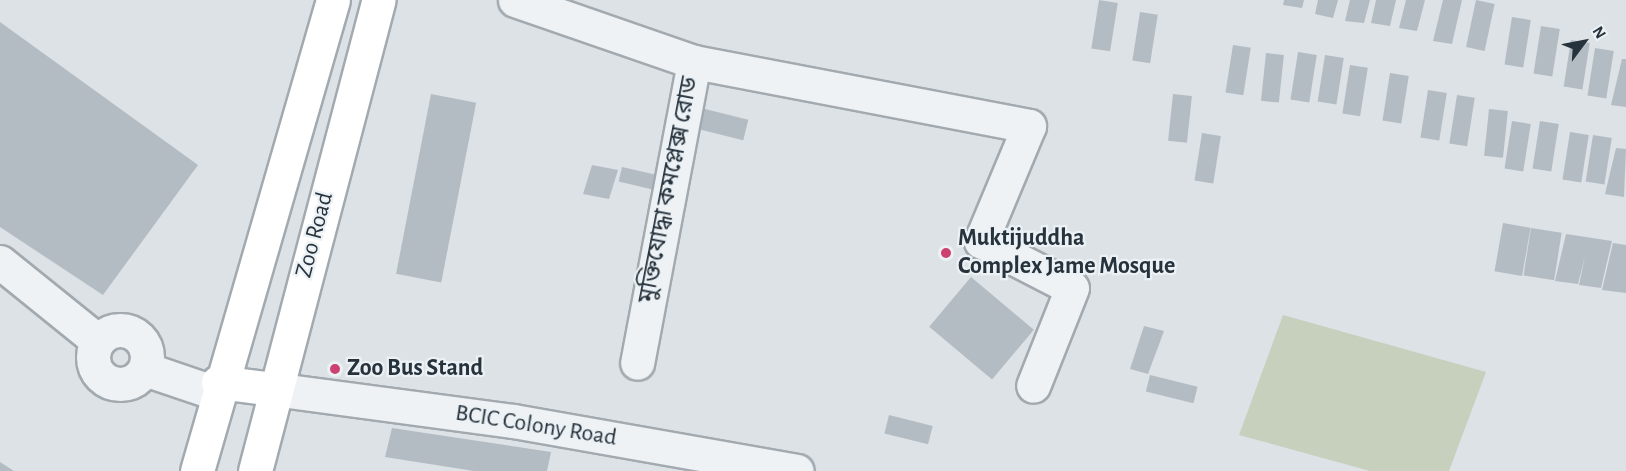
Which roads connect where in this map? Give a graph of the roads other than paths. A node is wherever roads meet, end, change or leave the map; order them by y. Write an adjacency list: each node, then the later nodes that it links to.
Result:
1 (333, 0): 8 (main road, Zoo Road)
2 (379, 0): 9 (main road, Zoo Road)
3 (515, 0): 4 (street, মুক্তিযোদ্ধা কমপ্লেক্স রোড)
4 (694, 62): 6 (street, মুক্তিযোদ্ধা কমপ্লেক্স রোড); 7 (street)
5 (0, 262): 8 (street)
6 (637, 363)
7 (1033, 386)
8 (217, 388): 9 (main road); 10 (main road, Zoo Road)
9 (273, 389): 11 (main road, Zoo Road); 12 (street, BCIC Colony Road)
10 (196, 471)
11 (255, 471)
12 (797, 471)

